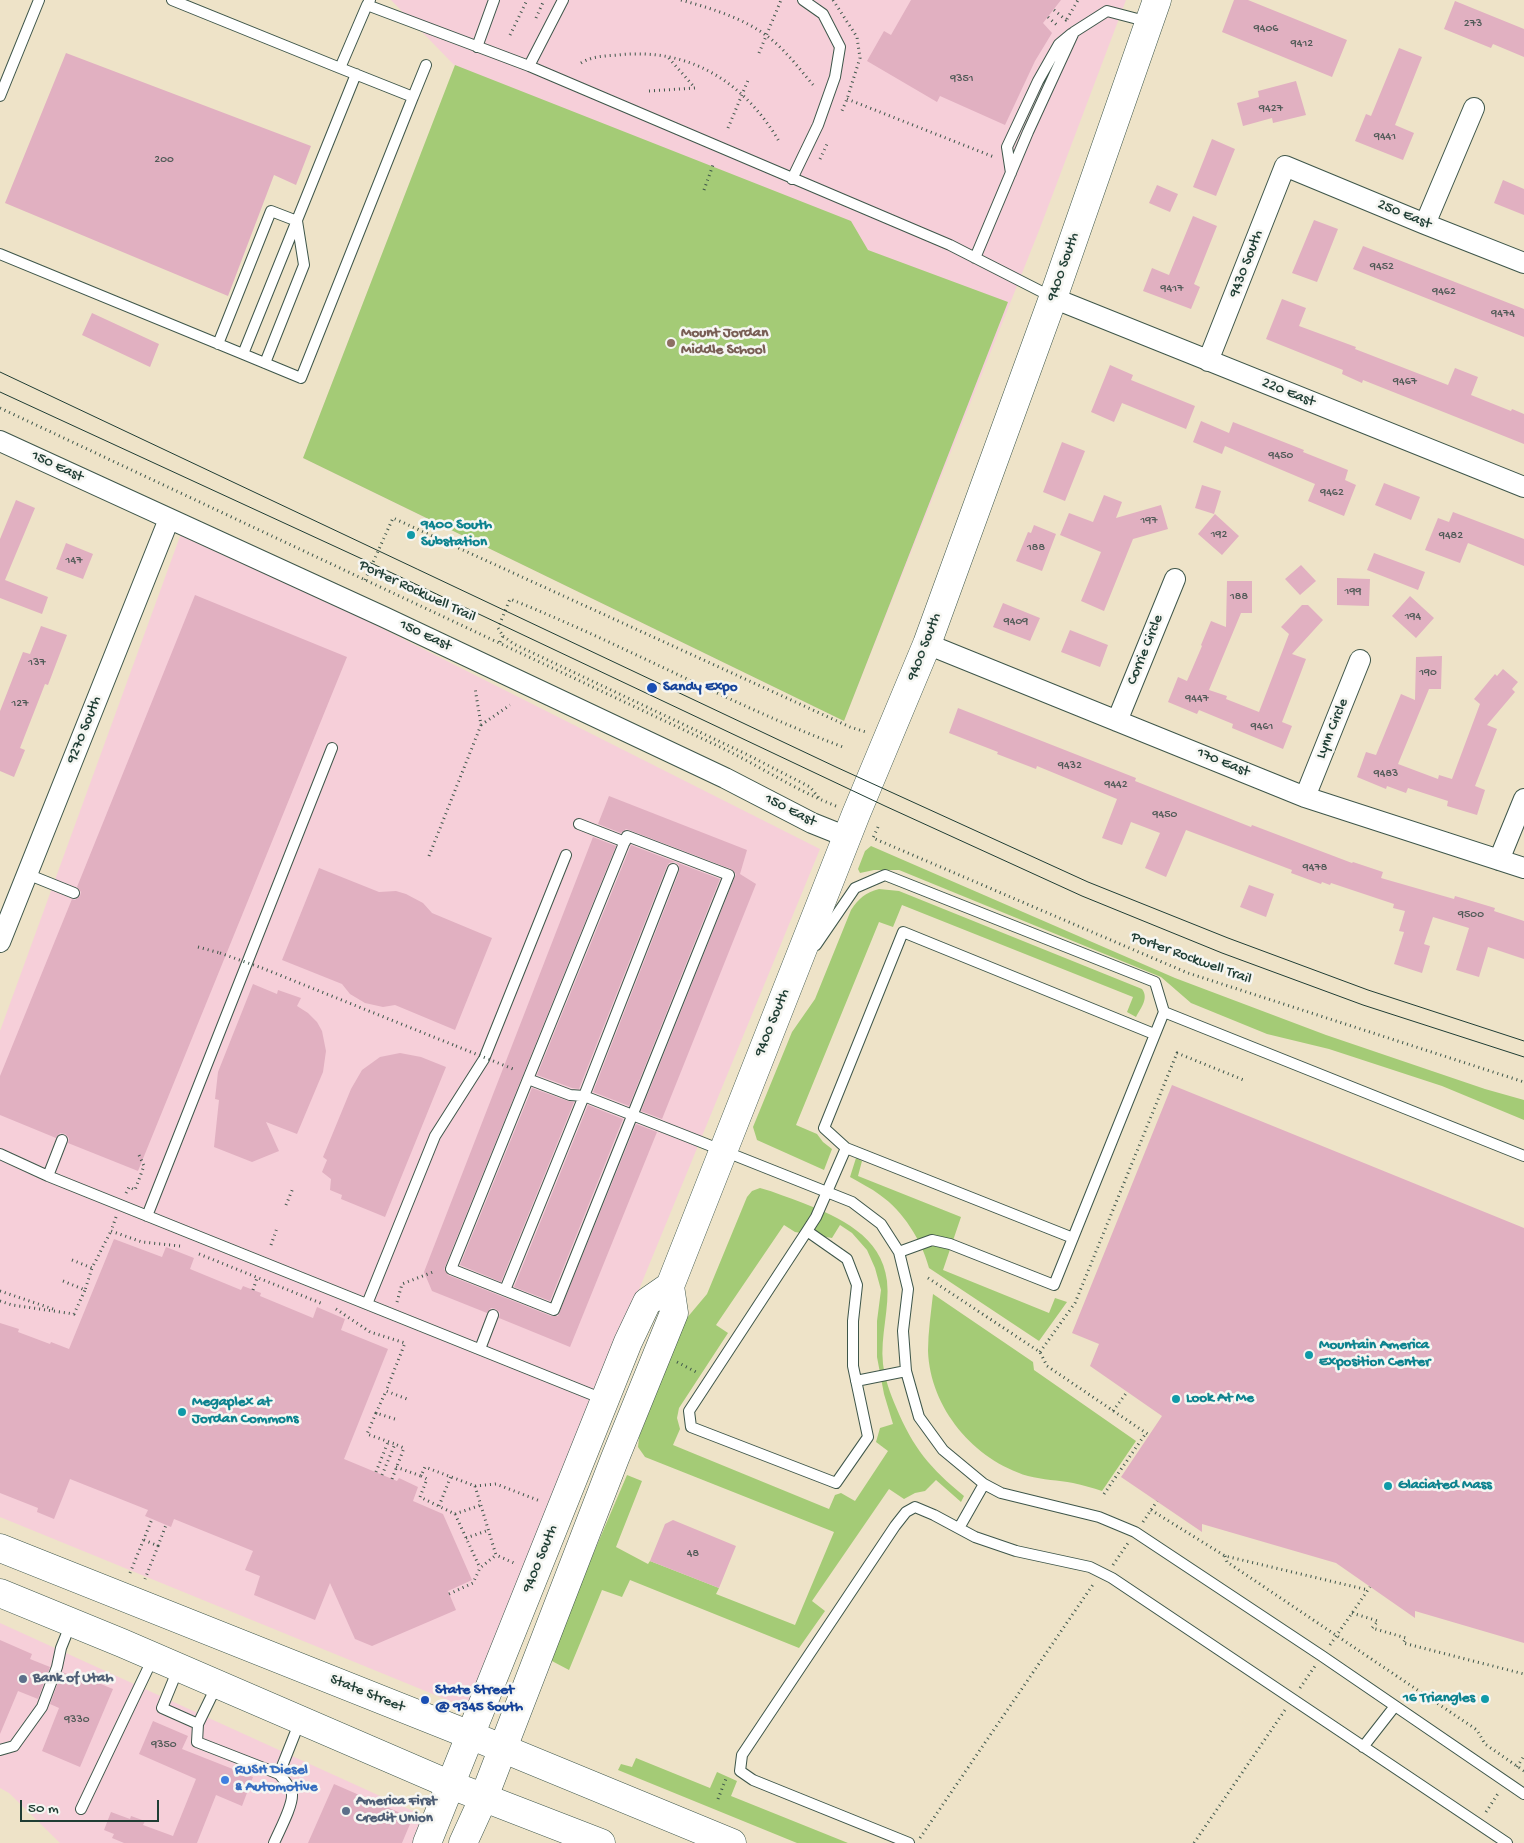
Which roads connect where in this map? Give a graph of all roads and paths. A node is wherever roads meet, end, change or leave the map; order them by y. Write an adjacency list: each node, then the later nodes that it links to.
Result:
1 (39, 0): 29 (lane)
2 (172, 0): 23 (lane)
3 (494, 0): 17 (lane)
4 (527, 0): 15 (path)
5 (563, 0): 22 (lane)
6 (681, 0): 16 (path)
7 (781, 0): 16 (path)
8 (804, 0): 40 (lane)
9 (1078, 0): 14 (path)
10 (368, 2): 17 (lane); 23 (lane)
11 (1054, 10): 14 (path)
12 (1153, 11): 45 (lane); 47 (street, 9400 South)
13 (1048, 17): 14 (path)
14 (1066, 20)
15 (510, 34)
16 (766, 35): 18 (path); 26 (path)
17 (477, 46): 22 (lane)
18 (759, 53)
19 (666, 55): 20 (path); 27 (path); 28 (path)
20 (581, 63)
21 (426, 65): 30 (lane)
22 (529, 66): 40 (lane)
23 (340, 68): 24 (lane)
24 (356, 74): 30 (lane); 42 (lane)
25 (749, 78): 28 (path)
26 (815, 87)
27 (649, 91)
28 (742, 94): 33 (path); 35 (path)
29 (0, 96)
30 (413, 97): 51 (lane)
31 (847, 99): 37 (path)
32 (1474, 108): 43 (street)
33 (728, 128)
34 (828, 142): 36 (path)
35 (780, 143)
36 (820, 159)
37 (998, 159)
38 (713, 165): 41 (path)
39 (1285, 166): 43 (street, 250 East); 50 (street, 9430 South)
40 (792, 179): 45 (lane)
41 (704, 190)
42 (297, 221): 48 (lane); 49 (lane); 51 (lane)
43 (1425, 224): 46 (street, 250 East)
44 (0, 254): 48 (lane)
45 (975, 258): 47 (lane)
46 (1524, 263)
47 (1053, 298): 50 (street, 220 East); 60 (street, 9400 South)
48 (218, 344): 49 (lane)
49 (243, 354): 51 (lane)
50 (1208, 361): 54 (street, 220 East)
51 (265, 363)
52 (0, 408): 57 (path, Porter Rockwell Trail)
53 (0, 441): 55 (street, 150 East)
54 (1524, 487)
55 (169, 519): 73 (street, 150 East); 80 (street, 9270 South)
56 (1175, 579): 64 (street, Corrie Circle)
57 (365, 580): 59 (path, Porter Rockwell Trail); 66 (path)
58 (503, 636): 59 (path); 59 (path, Porter Rockwell Trail); 67 (path)
59 (500, 642)
60 (927, 644): 64 (street, 170 East); 66 (street, 9400 South)
61 (1360, 660): 69 (street, Lynn Circle)
62 (475, 688): 65 (path)
63 (510, 705): 65 (path)
64 (1117, 721): 69 (street, 170 East)
65 (481, 725): 76 (path)
66 (888, 738): 73 (street, 9400 South)
67 (843, 747)
68 (332, 748): 105 (lane)
69 (1305, 797): 77 (street, 170 East)
70 (1524, 799): 77 (street)
71 (579, 824): 74 (lane)
72 (879, 824): 90 (path, Porter Rockwell Trail)
73 (847, 837): 84 (street, 9400 South)
74 (624, 842): 88 (lane); 92 (lane)
75 (566, 855): 127 (lane)
76 (428, 856)
77 (1499, 860): 78 (street, 170 East)
78 (1524, 868)
79 (673, 869): 91 (lane)
80 (27, 874): 81 (lane); 82 (street, 9270 South)
81 (74, 893)
82 (1, 935)
83 (198, 947): 87 (path, bridge)
84 (787, 989): 85 (lane); 95 (street, 9400 South)
85 (1164, 1012): 86 (lane); 98 (lane)
86 (1154, 1034): 94 (lane); 109 (lane)
87 (513, 1069)
88 (528, 1079): 91 (lane); 123 (lane)
89 (1246, 1081): 133 (path)
90 (1524, 1082)
91 (584, 1096): 92 (lane); 123 (lane)
92 (632, 1115): 95 (lane); 123 (lane)
93 (62, 1140): 99 (lane)
94 (846, 1148): 101 (lane); 109 (lane)
95 (722, 1151): 101 (lane); 120 (street, 9400 South)
96 (0, 1154): 99 (lane)
97 (139, 1155): 102 (path)
98 (1524, 1156)
99 (48, 1176): 105 (lane)
100 (293, 1188): 103 (path)
101 (826, 1192): 107 (lane); 113 (lane)
102 (126, 1193)
103 (286, 1205)
104 (117, 1216): 108 (path)
105 (148, 1216): 127 (lane)
106 (277, 1228): 110 (path)
107 (807, 1230): 135 (lane); 135 (lane)
108 (111, 1231): 111 (path); 115 (path)
109 (1073, 1238): 113 (lane)
110 (271, 1244)
111 (186, 1249)
112 (195, 1252): 117 (path)
113 (899, 1252): 134 (lane)
114 (72, 1260): 115 (path)
115 (92, 1268): 121 (path)
116 (434, 1272): 126 (path)
117 (257, 1278): 122 (path); 131 (path)
118 (928, 1278): 133 (path)
119 (63, 1281): 121 (path)
120 (670, 1286): 139 (street, 9400 South); 192 (street, 9400 South)
121 (85, 1290): 128 (path)
122 (253, 1290)
123 (505, 1290)
124 (0, 1291): 128 (path)
125 (0, 1301): 128 (path)
126 (396, 1302)
127 (367, 1304): 132 (lane)
128 (64, 1312)
129 (493, 1315): 132 (lane)
130 (386, 1328): 131 (path)
131 (383, 1336): 136 (path)
132 (480, 1349): 139 (lane)
133 (1040, 1352): 140 (path)
134 (906, 1371): 135 (lane); 151 (lane)
135 (856, 1381)
136 (386, 1391): 138 (path); 141 (path)
137 (1127, 1392): 140 (path)
138 (407, 1399)
139 (604, 1400): 190 (street, 9400 South)
140 (1113, 1411): 153 (path)
141 (376, 1413): 142 (path); 143 (path)
142 (398, 1420)
143 (388, 1442): 144 (path); 146 (path)
144 (395, 1444): 145 (path); 147 (path)
145 (396, 1467): 148 (path); 150 (path)
146 (376, 1472)
147 (382, 1475)
148 (421, 1476): 149 (path); 157 (path)
149 (451, 1476): 152 (path); 157 (path)
150 (392, 1479)
151 (984, 1484): 162 (lane); 164 (lane)
152 (475, 1486): 154 (path); 156 (path)
153 (1104, 1494)
154 (540, 1501)
155 (1157, 1501): 158 (path)
156 (481, 1505): 159 (path); 163 (path)
157 (439, 1506): 159 (path)
158 (1151, 1510): 164 (path); 170 (path)
159 (455, 1514): 165 (path)
160 (152, 1519): 166 (path)
161 (166, 1525): 167 (path)
162 (959, 1528): 174 (lane); 211 (lane)
163 (488, 1530): 165 (path); 169 (path)
164 (1135, 1532): 174 (path); 181 (lane)
165 (466, 1538): 172 (path)
166 (144, 1540): 167 (path); 173 (path)
167 (158, 1546): 175 (path)
168 (0, 1548): 190 (street, State Street)
169 (496, 1556): 171 (path); 172 (path)
170 (1225, 1556): 178 (path); 180 (path)
171 (514, 1563)
172 (480, 1568): 177 (path)
173 (130, 1573)
174 (1103, 1574): 186 (lane); 212 (path)
175 (145, 1579)
176 (0, 1593): 179 (street)
177 (449, 1594)
178 (1352, 1613): 180 (path); 184 (path)
179 (71, 1623): 182 (street); 193 (lane)
180 (1336, 1636): 181 (path); 195 (path)
181 (1322, 1656): 186 (path); 187 (lane)
182 (153, 1657): 183 (street); 204 (lane)
183 (178, 1668): 185 (street); 189 (lane)
184 (1524, 1674)
185 (217, 1684): 188 (street); 189 (lane)
186 (1292, 1699): 191 (lane); 213 (path)
187 (1395, 1706): 191 (lane); 199 (lane)
188 (300, 1720): 197 (lane); 200 (street)
189 (198, 1724): 197 (lane)
190 (470, 1735): 192 (street, State Street); 200 (street, 9400 South)
191 (1363, 1747): 205 (lane)
192 (502, 1749): 202 (street, 9400 South); 210 (street, State Street)
193 (0, 1750)
194 (1524, 1756): 195 (path)
195 (1517, 1766): 196 (path); 199 (path)
196 (1524, 1772)
197 (279, 1774): 206 (lane)
198 (727, 1775): 203 (path)
199 (1506, 1782): 201 (lane); 205 (path)
200 (451, 1785): 202 (street); 207 (street, 9400 South)
201 (1524, 1794)
202 (484, 1798): 208 (street, 9400 South); 209 (street)
203 (718, 1799)
204 (81, 1809)
205 (1482, 1826): 214 (lane)
206 (274, 1843)
207 (427, 1843)
208 (464, 1843)
209 (601, 1843)
210 (732, 1843)
211 (909, 1843)
212 (917, 1843)
213 (1194, 1843)
214 (1507, 1843)

